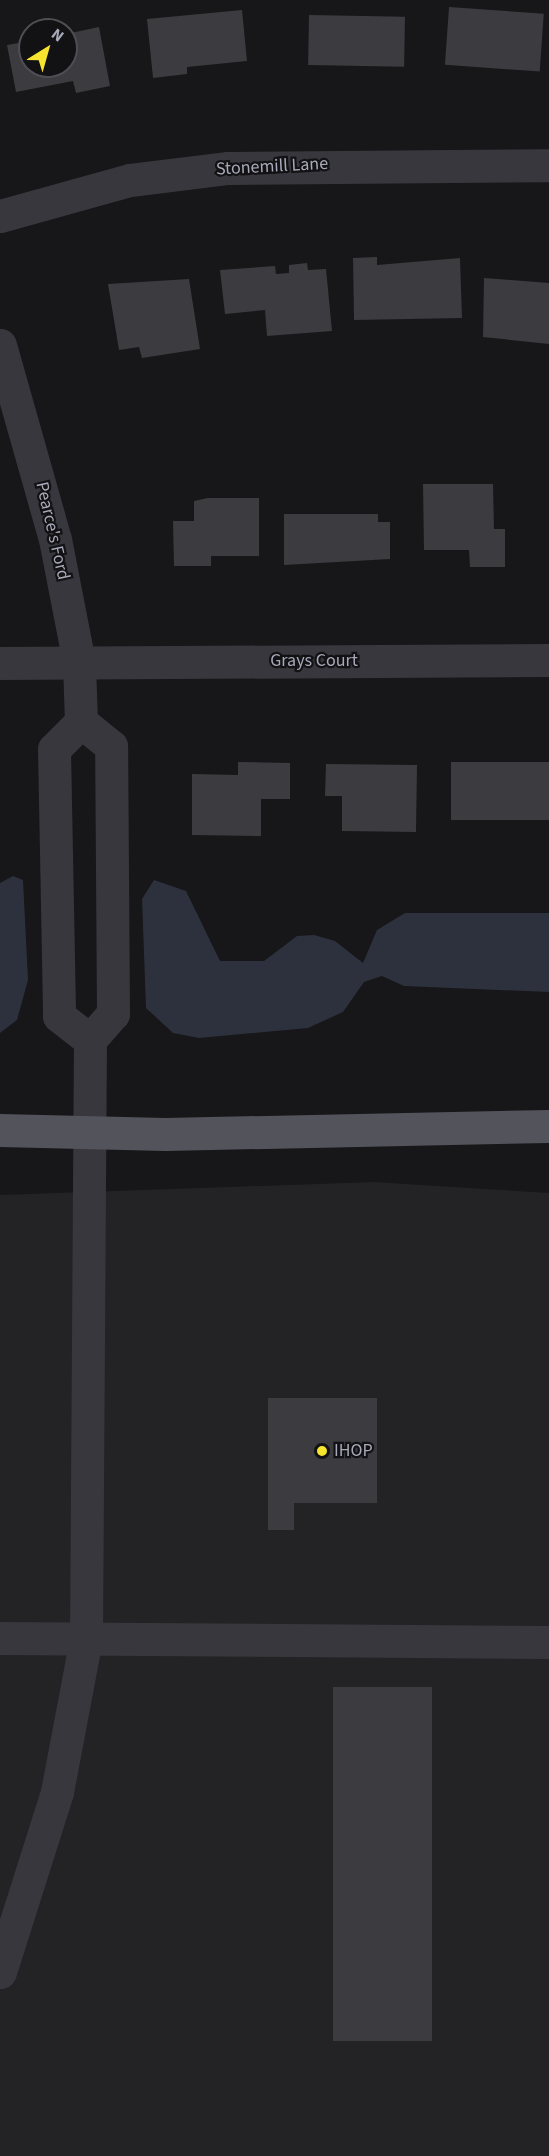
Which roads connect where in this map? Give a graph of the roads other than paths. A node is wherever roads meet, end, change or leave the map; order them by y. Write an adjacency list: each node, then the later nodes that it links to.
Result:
1 (549, 165): 2 (street, Stonemill Lane)
2 (0, 216)
3 (0, 345): 6 (street, Pearce's Ford)
4 (549, 660): 6 (street, Grays Court)
5 (0, 663): 6 (street, Grays Court)
6 (80, 663): 7 (street, Pearce's Ford)
7 (81, 722): 8 (street); 8 (street)
8 (90, 1040): 11 (street)
9 (549, 1126): 11 (main road)
10 (0, 1130): 11 (main road)
11 (90, 1131): 13 (street)
12 (0, 1638): 13 (street)
13 (86, 1639): 14 (street); 15 (street)
14 (549, 1642)
15 (0, 1972)

